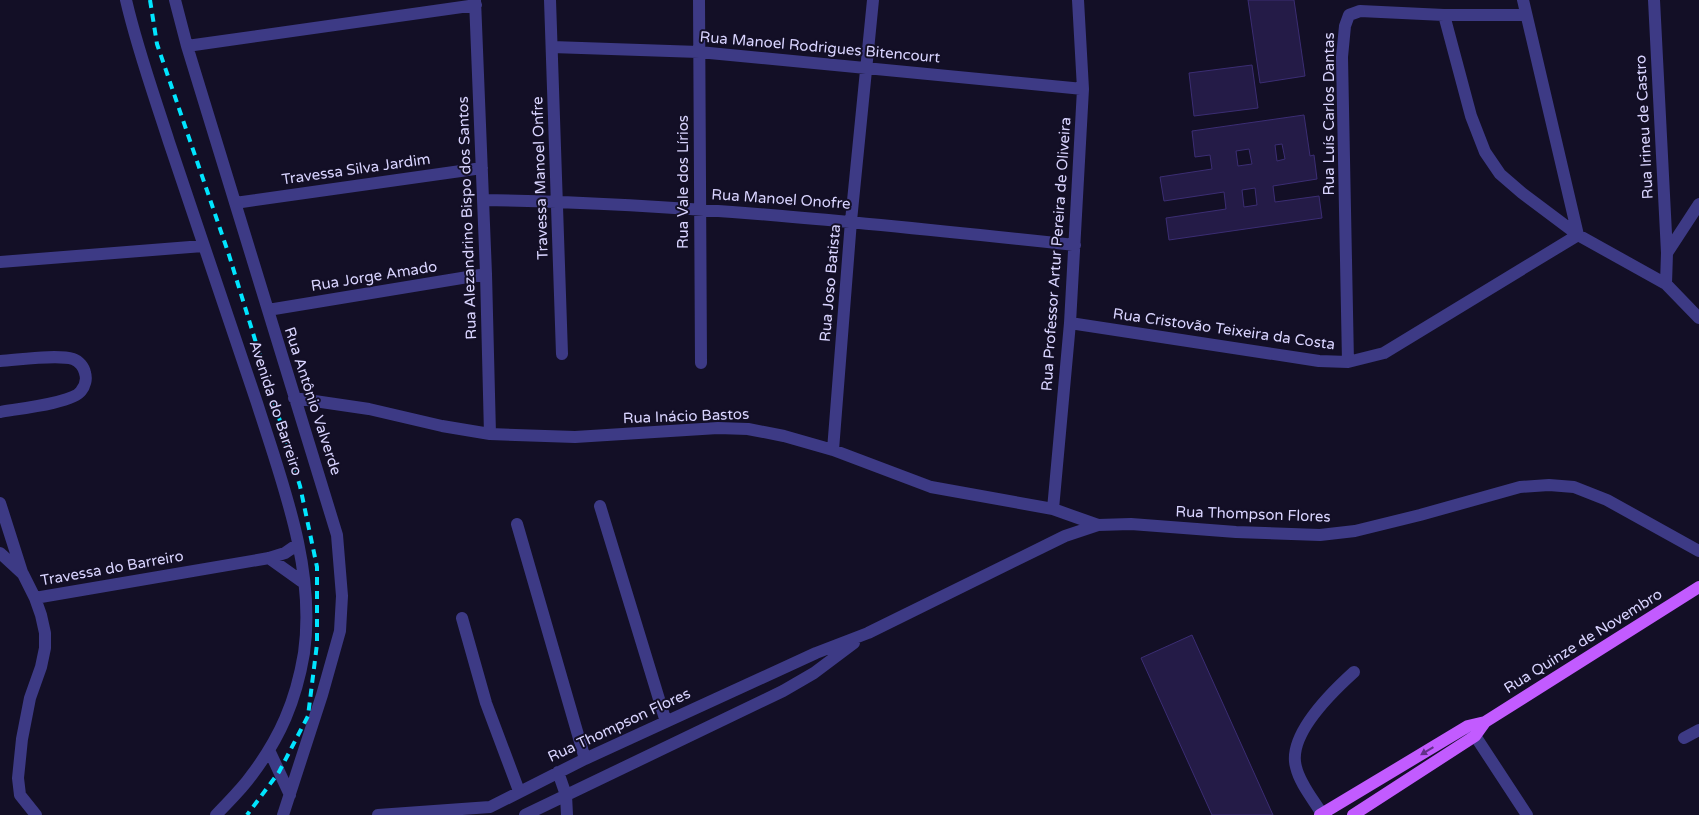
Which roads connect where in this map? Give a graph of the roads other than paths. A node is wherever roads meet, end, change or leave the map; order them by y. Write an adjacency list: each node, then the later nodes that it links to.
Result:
1 (126, 0): 26 (street, Avenida do Barreiro)
2 (175, 0): 12 (street, Rua Antônio Valverde)
3 (550, 0): 13 (street, Travessa Manoel Onfre)
4 (699, 0): 14 (street, Rua Vale dos Lírios)
5 (873, 0): 15 (street, Rua Joso Batista)
6 (1078, 0): 16 (street, Rua Professor Artur Pereira de Oliveira)
7 (1523, 0): 11 (street)
8 (1654, 0): 27 (street, Rua Irineu de Castro)
9 (475, 3): 12 (street); 17 (street, Rua Alezandrino Bispo dos Santos)
10 (1444, 15): 11 (street, Rua Luís Carlos Dantas); 24 (street); 36 (street, Rua Luís Carlos Dantas)
11 (1526, 15): 24 (street)
12 (187, 46): 20 (street, Rua Antônio Valverde)
13 (552, 47): 14 (street, Rua Manoel Rodrigues Bitencourt); 19 (street, Travessa Manoel Onfre)
14 (698, 52): 15 (street, Rua Manoel Rodrigues Bitencourt); 22 (street, Rua Vale dos Lírios)
15 (867, 67): 16 (street, Rua Manoel Rodrigues Bitencourt); 23 (street, Rua Joso Batista)
16 (1083, 89): 25 (street, Rua Professor Artur Pereira de Oliveira)
17 (482, 168): 18 (street, Rua Alezandrino Bispo dos Santos); 20 (street, Travessa Silva Jardim)
18 (483, 200): 19 (street, Rua Manoel Onofre); 29 (street, Rua Alezandrino Bispo dos Santos)
19 (558, 201): 22 (street, Rua Manoel Onofre); 34 (street, Travessa Manoel Onfre)
20 (235, 203): 31 (street, Rua Antônio Valverde)
21 (1699, 204): 27 (street)
22 (700, 210): 23 (street, Rua Manoel Onofre); 37 (street, Rua Vale dos Lírios)
23 (852, 221): 25 (street, Rua Manoel Onofre); 41 (street, Rua Joso Batista)
24 (1578, 235): 30 (street); 36 (street, Rua Cristovão Teixeira da Costa)
25 (1075, 245): 33 (street, Rua Professor Artur Pereira de Oliveira)
26 (203, 246): 28 (street); 47 (street, Avenida do Barreiro)
27 (1667, 252): 30 (street, Rua Irineu de Castro)
28 (0, 262)
29 (486, 274): 31 (street, Rua Jorge Amado); 40 (street, Rua Alezandrino Bispo dos Santos)
30 (1666, 284): 32 (street)
31 (268, 310): 38 (street, Rua Antônio Valverde)
32 (1699, 318)
33 (1070, 324): 36 (street, Rua Cristovão Teixeira da Costa); 44 (street, Rua Professor Artur Pereira de Oliveira)
34 (562, 354)
35 (0, 361): 39 (street)
36 (1348, 362)
37 (701, 363)
38 (294, 398): 40 (street, Rua Inácio Bastos); 67 (street, Rua Antônio Valverde)
39 (0, 412)
40 (490, 434): 41 (street, Rua Inácio Bastos)
41 (833, 450): 44 (street, Rua Inácio Bastos)
42 (0, 503): 51 (street)
43 (600, 506): 58 (street)
44 (1053, 509): 46 (street, Rua Inácio Bastos)
45 (517, 524): 64 (street)
46 (1098, 525): 48 (street, Rua Thompson Flores); 56 (street, Rua Thompson Flores)
47 (298, 544): 50 (street, Travessa do Barreiro); 52 (street, Avenida do Barreiro)
48 (1699, 551)
49 (0, 553): 51 (street)
50 (269, 558): 52 (street); 54 (street, Travessa do Barreiro)
51 (23, 574): 54 (street)
52 (304, 583): 63 (street, Avenida do Barreiro)
53 (1699, 587): 60 (main road, Rua Quinze de Novembro)
54 (35, 598): 71 (street, Travessa do Barreiro)
55 (462, 618): 66 (street)
56 (868, 633): 58 (street, Rua Thompson Flores); 61 (street, Rua Thompson Flores)
57 (1354, 672): 70 (street)
58 (671, 719): 61 (street); 64 (street, Rua Thompson Flores)
59 (1699, 730): 62 (street)
60 (1472, 731): 70 (main road, Rua Quinze de Novembro, one-way to 70); 77 (main road, Rua Quinze de Novembro); 78 (street)
61 (684, 738): 68 (street, Rua Thompson Flores)
62 (1684, 738)
63 (269, 750): 67 (street); 72 (street, Avenida do Barreiro)
64 (585, 759): 65 (street, Rua Thompson Flores)
65 (558, 772): 66 (street, Rua Thompson Flores); 68 (street)
66 (519, 791): 69 (street, Rua Thompson Flores)
67 (290, 795): 73 (street, Rua Antônio Valverde)
68 (566, 795): 75 (street, Rua Thompson Flores); 76 (street)
69 (489, 811): 74 (street, Rua Thompson Flores)
70 (1321, 814)
71 (36, 815)
72 (216, 815)
73 (282, 815)
74 (378, 815)
75 (525, 815)
76 (567, 815)
77 (1353, 815)
78 (1527, 815)

